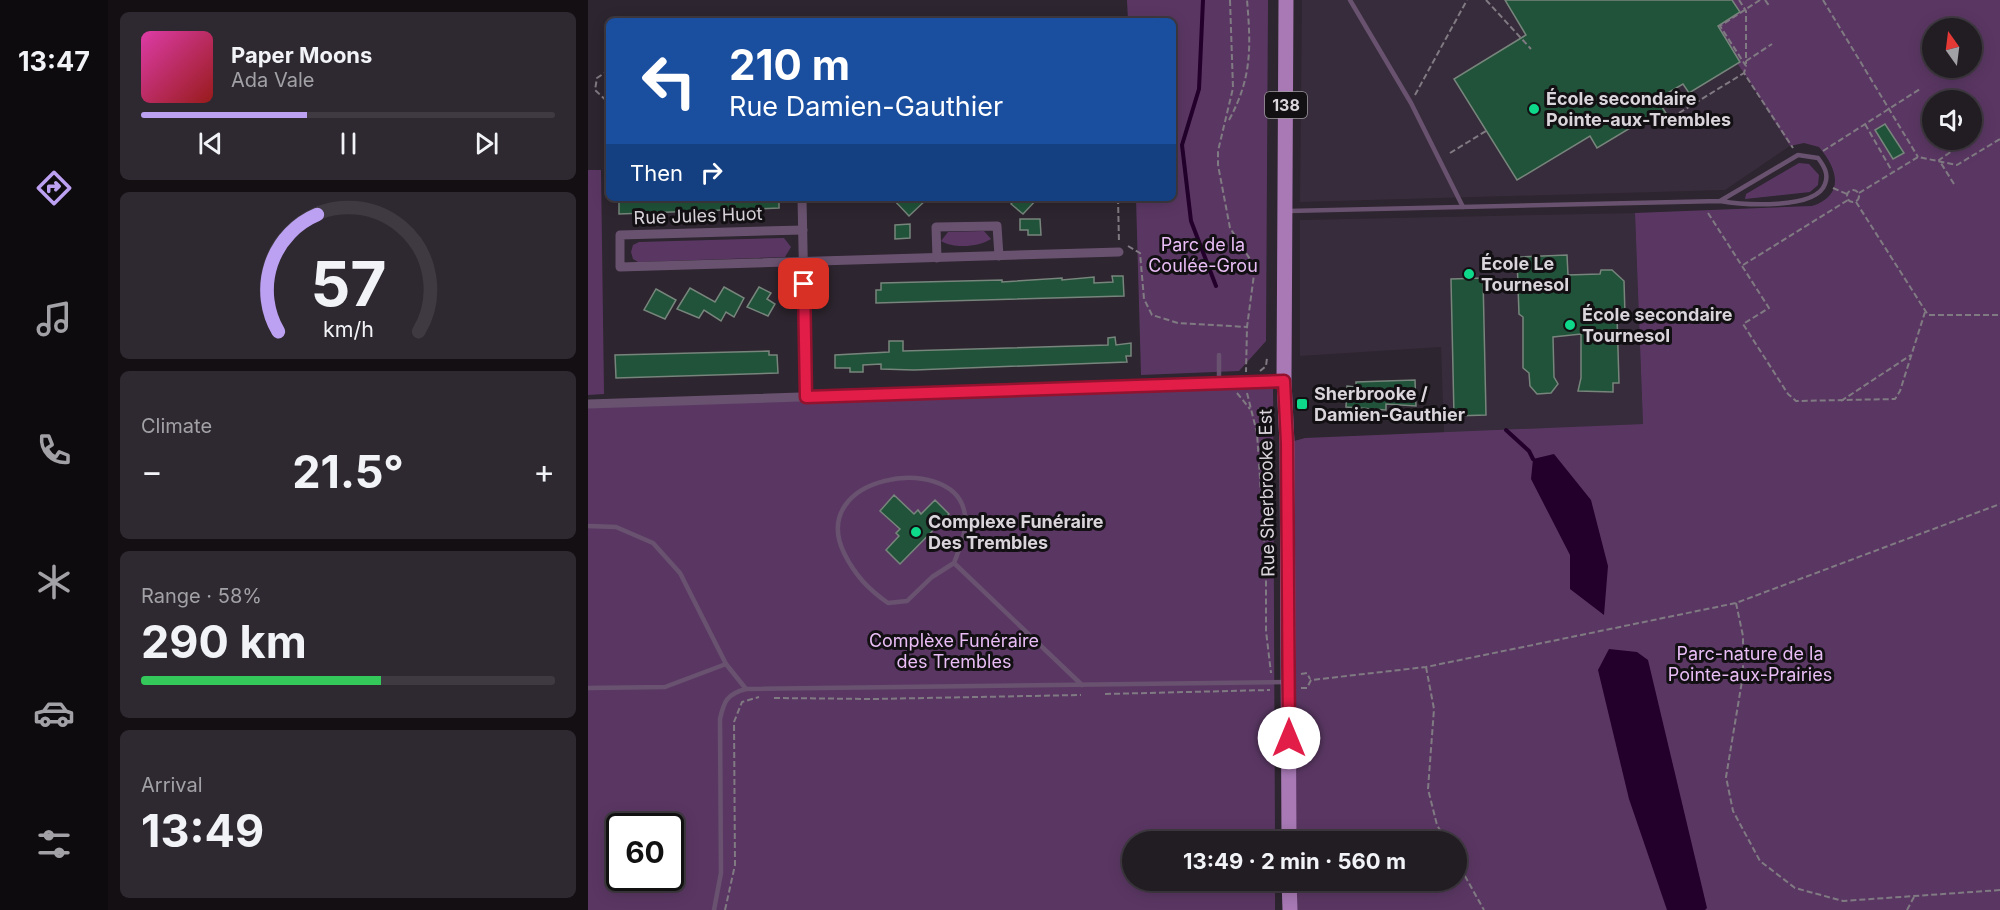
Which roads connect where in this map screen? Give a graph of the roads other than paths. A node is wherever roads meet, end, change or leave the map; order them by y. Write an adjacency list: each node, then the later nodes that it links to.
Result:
1 (1286, 0): 6 (main road, Rue Sherbrooke Est / 138)
2 (1350, 0): 5 (lane)
3 (802, 201): 7 (street)
4 (1720, 201): 4 (lane); 5 (lane)
5 (1463, 207): 6 (lane)
6 (1287, 211): 13 (main road, Rue Sherbrooke Est / 138)
7 (803, 230): 11 (street); 11 (street, Rue Jules Huot)
8 (1119, 252): 9 (street, Rue Jules Huot)
9 (999, 256): 10 (street, Rue Jules Huot); 10 (street)
10 (937, 258): 11 (street, Rue Jules Huot)
11 (803, 261): 15 (street)
12 (1220, 355): 14 (lane)
13 (1284, 381): 14 (street); 20 (main road, Rue Sherbrooke Est / 138)
14 (1220, 383): 15 (street)
15 (806, 397): 16 (street)
16 (588, 404)
17 (588, 526): 19 (lane)
18 (954, 563): 18 (lane); 21 (lane)
19 (726, 664): 22 (lane); 23 (lane)
20 (1289, 682): 21 (lane); 24 (main road, Rue Sherbrooke Est / 138)
21 (1082, 685): 23 (lane)
22 (588, 688)
23 (746, 688): 26 (lane)
24 (1289, 831)
25 (1290, 891): 27 (main road)
26 (714, 910)
27 (1290, 910)

